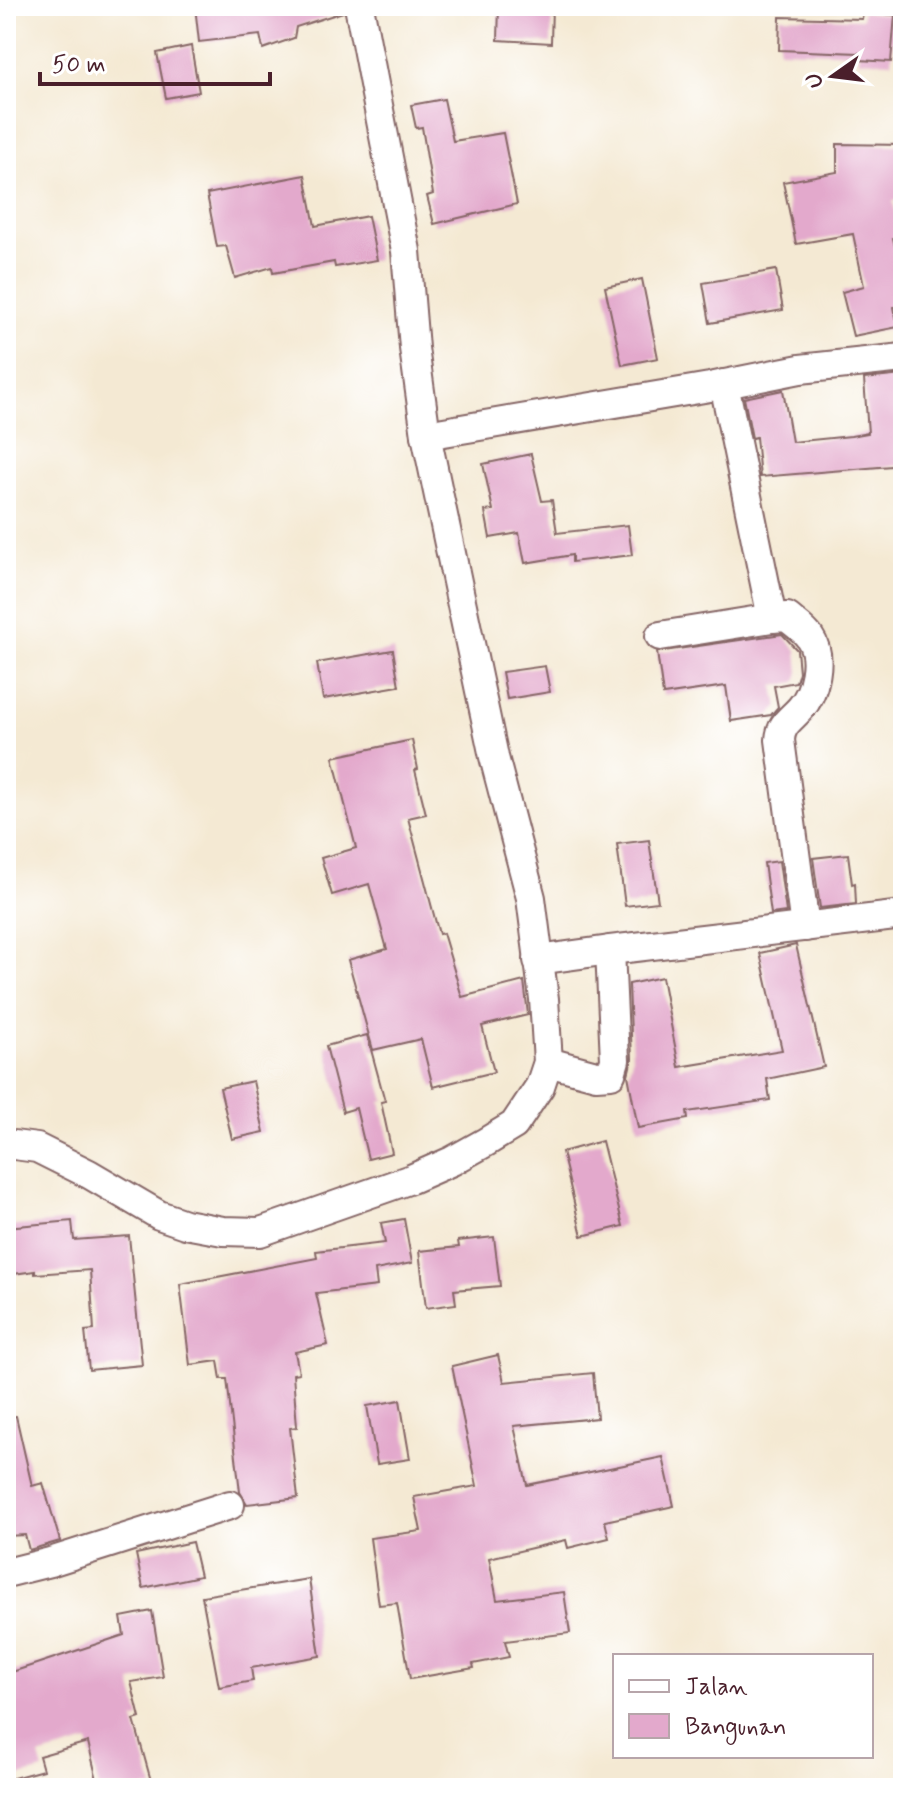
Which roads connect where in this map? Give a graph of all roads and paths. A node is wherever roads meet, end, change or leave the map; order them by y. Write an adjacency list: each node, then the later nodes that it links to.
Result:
1 (359, 6): 4 (street)
2 (903, 358): 3 (street)
3 (724, 384): 4 (street); 5 (street)
4 (426, 435): 10 (street)
5 (772, 618): 6 (street); 8 (street)
6 (660, 636)
7 (903, 915): 8 (street)
8 (805, 927): 9 (street)
9 (610, 950): 10 (street); 11 (street)
10 (538, 960): 11 (street)
11 (548, 1062): 12 (street)
12 (6, 1144)
13 (230, 1505): 14 (street)
14 (6, 1573)

